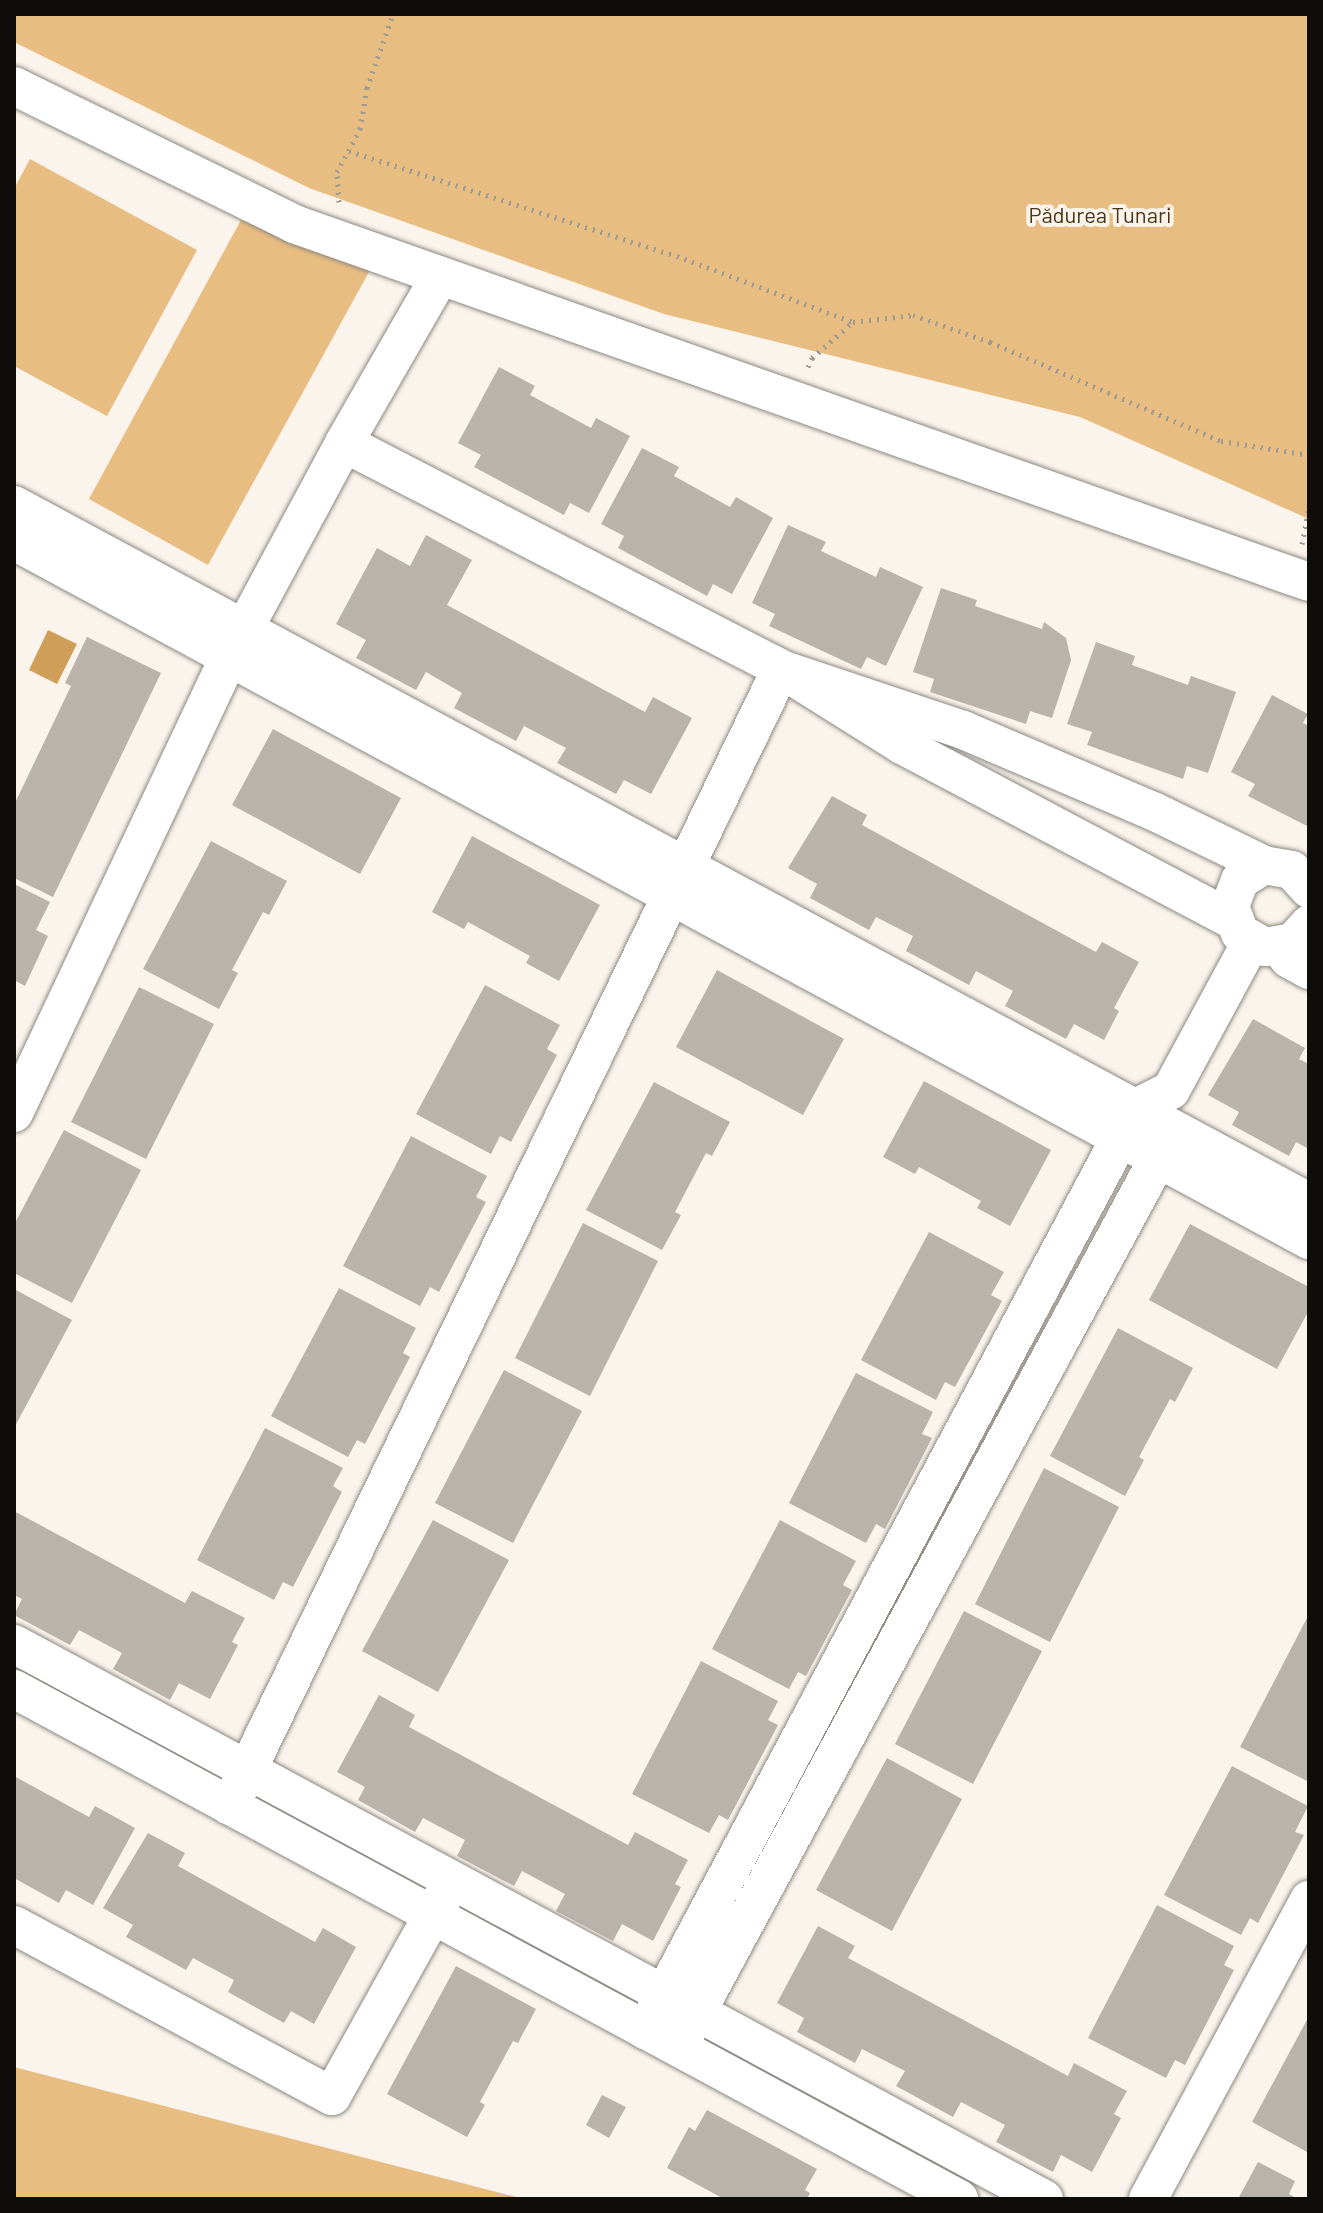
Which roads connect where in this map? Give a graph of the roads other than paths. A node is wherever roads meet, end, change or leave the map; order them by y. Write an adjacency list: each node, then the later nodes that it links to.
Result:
1 (14, 86): 2 (street)
2 (440, 276): 3 (street); 6 (street)
3 (344, 443): 7 (street); 8 (street)
4 (14, 505): 7 (street)
5 (14, 541): 7 (street)
6 (1309, 582)
7 (236, 643): 10 (street); 16 (street)
8 (781, 669): 9 (street); 10 (street); 13 (street)
9 (1264, 865): 11 (street); 13 (street)
10 (678, 882): 17 (street); 23 (street)
11 (1307, 884)
12 (1309, 924): 13 (street)
13 (1255, 936): 14 (street); 15 (street)
14 (1309, 970)
15 (1171, 1090): 17 (street); 18 (street)
16 (14, 1113)
17 (1129, 1124): 18 (street); 29 (street)
18 (1166, 1144): 19 (street); 20 (street); 29 (street)
19 (1309, 1202)
20 (1309, 1240)
21 (14, 1644): 23 (street)
22 (14, 1689): 24 (street)
23 (249, 1771): 24 (street); 25 (street)
24 (230, 1806): 27 (street)
25 (452, 1880): 27 (street); 29 (street)
26 (1309, 1900): 34 (street)
27 (433, 1915): 28 (street); 30 (street)
28 (14, 1925)
29 (682, 2004): 30 (street); 31 (street); 33 (street)
30 (645, 2030): 31 (street)
31 (678, 2047): 32 (street)
32 (959, 2199)
33 (1044, 2199)
34 (1148, 2199)

